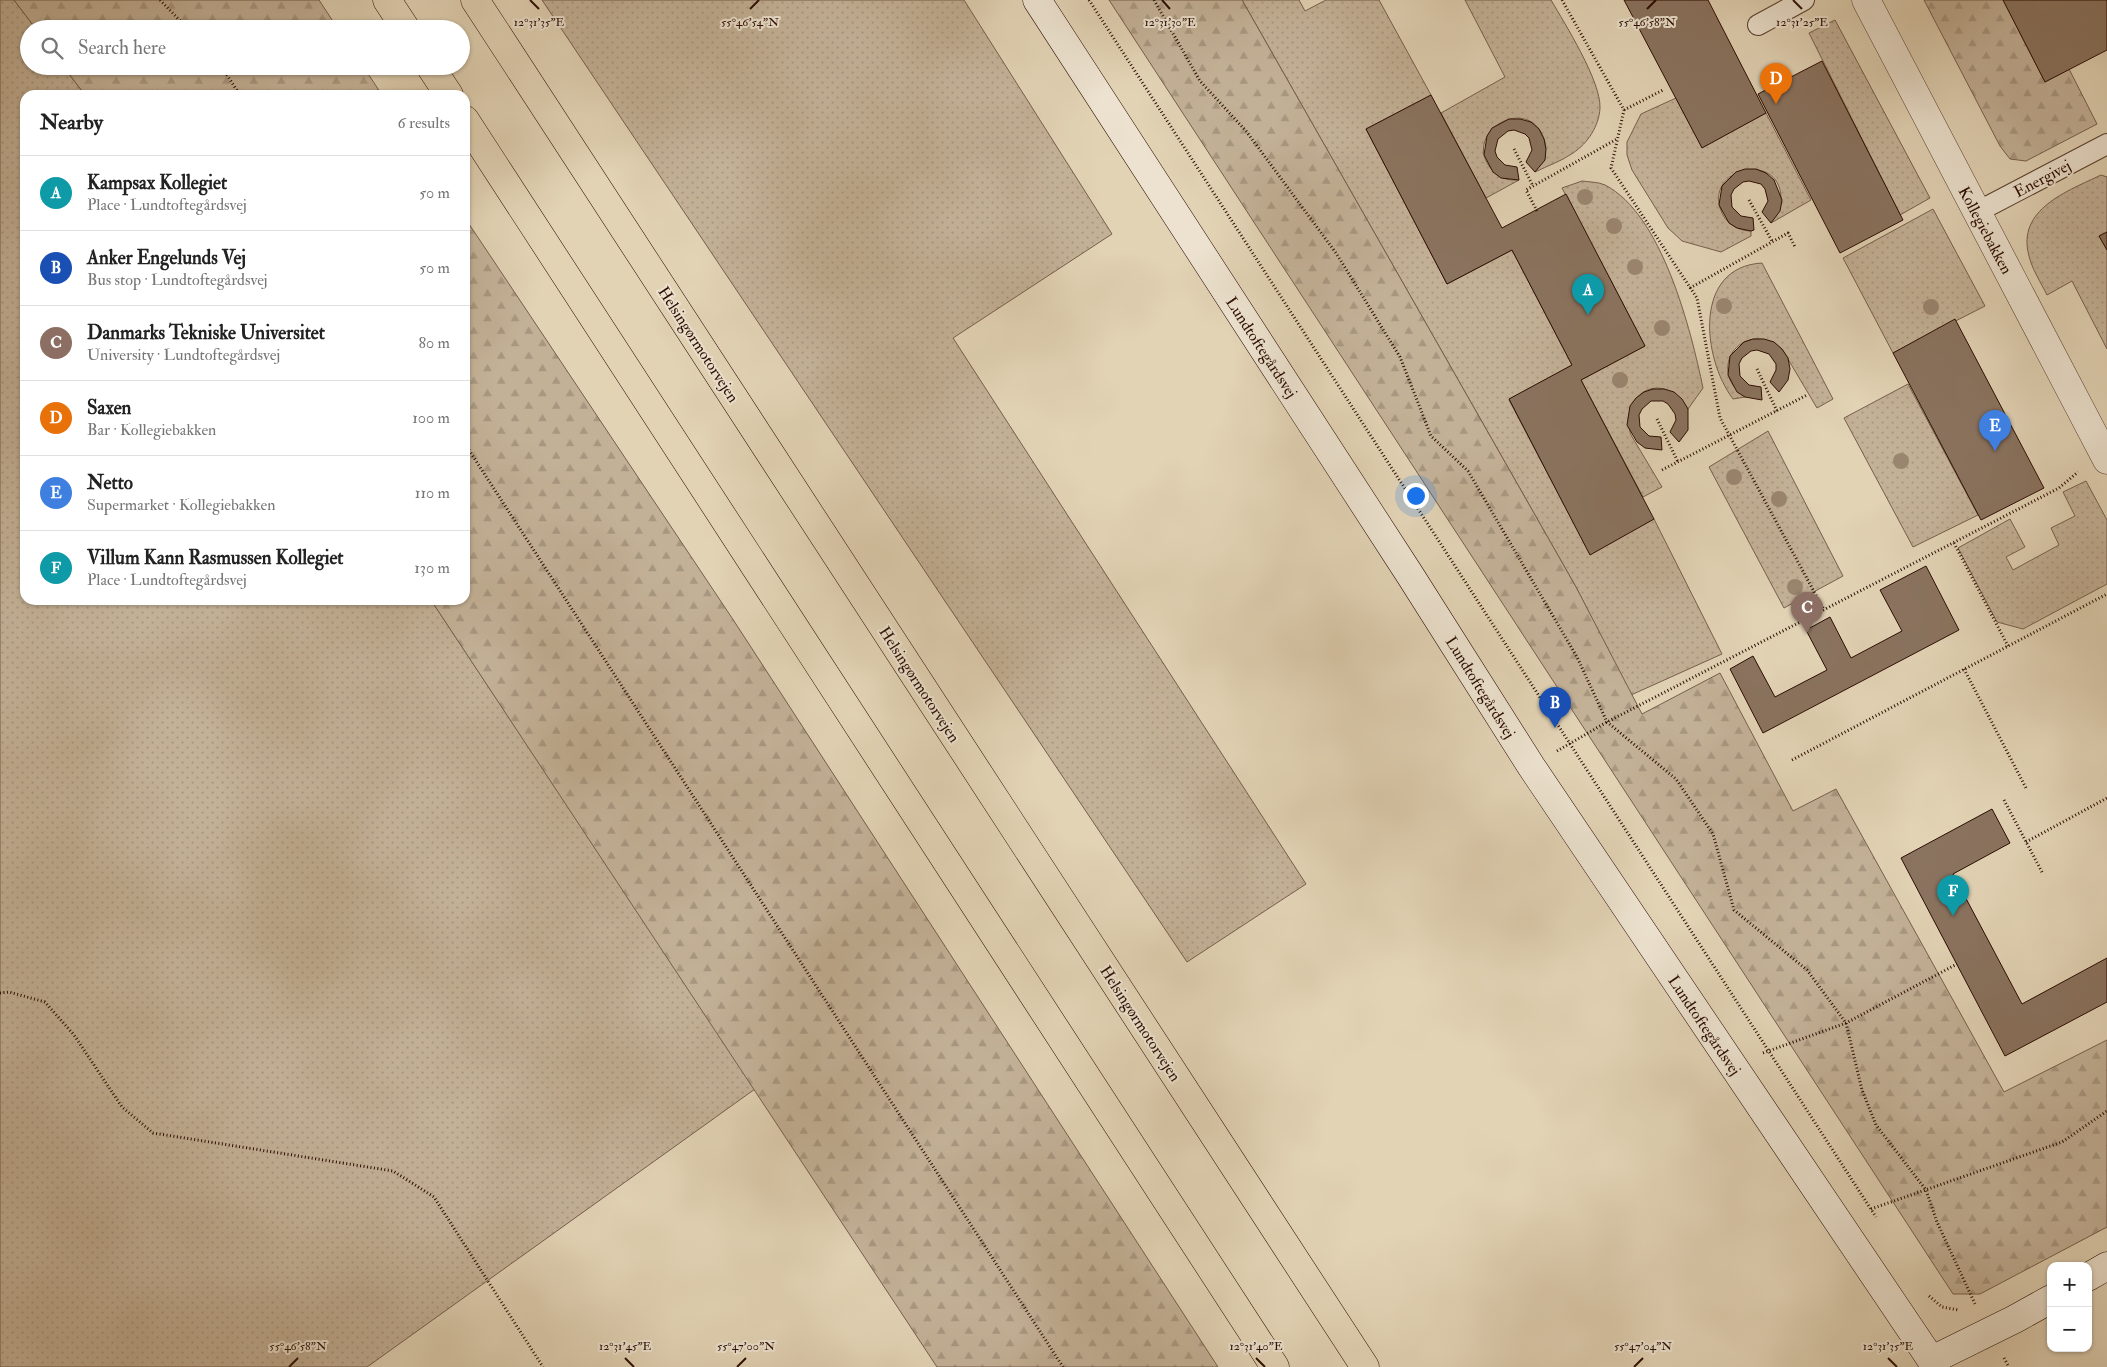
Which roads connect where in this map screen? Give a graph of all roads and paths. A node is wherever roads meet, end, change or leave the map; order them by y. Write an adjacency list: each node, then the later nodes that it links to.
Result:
1 (160, 0): 10 (path)
2 (387, 0): 11 (highway)
3 (475, 0): 73 (highway, Helsingørmotorvejen)
4 (1037, 0): 47 (street, Lundtoftegårdsvej)
5 (1088, 0): 45 (path)
6 (1154, 0): 44 (path)
7 (1562, 0): 18 (path)
8 (1804, 0): 12 (lane)
9 (1866, 0): 26 (street, Kollegiebakken)
10 (179, 20)
11 (400, 20)
12 (1758, 24)
13 (227, 75): 15 (path)
14 (436, 75): 16 (highway)
15 (237, 90)
16 (446, 90)
17 (1663, 90): 18 (path)
18 (1624, 110): 20 (path)
19 (470, 128): 72 (highway)
20 (1618, 139): 23 (path); 29 (path)
21 (2107, 144): 26 (lane, Energivej)
22 (1514, 149): 23 (path)
23 (1533, 186): 25 (path)
24 (1749, 200): 27 (path)
25 (1537, 211)
26 (1977, 212): 36 (street, Kollegiebakken)
27 (1772, 241): 28 (path); 29 (path)
28 (1795, 247)
29 (1690, 288): 34 (path)
30 (1757, 369): 32 (path)
31 (1807, 395): 32 (path)
32 (1777, 411): 34 (path)
33 (1657, 419): 37 (path)
34 (1730, 436): 37 (path); 41 (path)
35 (470, 452): 71 (path)
36 (2104, 454): 39 (path)
37 (1678, 462): 38 (path)
38 (1662, 470)
39 (1954, 543): 41 (path); 42 (path)
40 (2107, 594): 42 (path)
41 (1824, 610): 44 (path)
42 (2008, 646): 43 (path)
43 (1964, 669): 46 (path); 48 (path)
44 (1606, 722): 45 (path); 55 (path)
45 (1571, 743): 47 (path); 56 (path)
46 (1792, 760)
47 (1531, 766): 57 (street, Lundtoftegårdsvej)
48 (2026, 788)
49 (2107, 798): 51 (path)
50 (2004, 800): 51 (path)
51 (2026, 842): 52 (path)
52 (2043, 874)
53 (1957, 964): 55 (path)
54 (0, 993): 70 (path)
55 (1846, 1023): 56 (path); 59 (path)
56 (1769, 1051): 57 (path); 60 (path)
57 (1732, 1064): 62 (street, Lundtoftegårdsvej)
58 (2107, 1111): 59 (path)
59 (1926, 1190): 60 (path); 66 (path)
60 (1871, 1209): 61 (path); 62 (path)
61 (1876, 1218)
62 (1838, 1221): 69 (street, Lundtoftegårdsvej)
63 (2107, 1266): 64 (street)
64 (2092, 1275)
65 (1925, 1291): 68 (path)
66 (1972, 1298)
67 (2047, 1301): 69 (street)
68 (1964, 1311)
69 (1934, 1364)
70 (543, 1367)
71 (1063, 1367)
72 (1275, 1367)
73 (1365, 1367)

